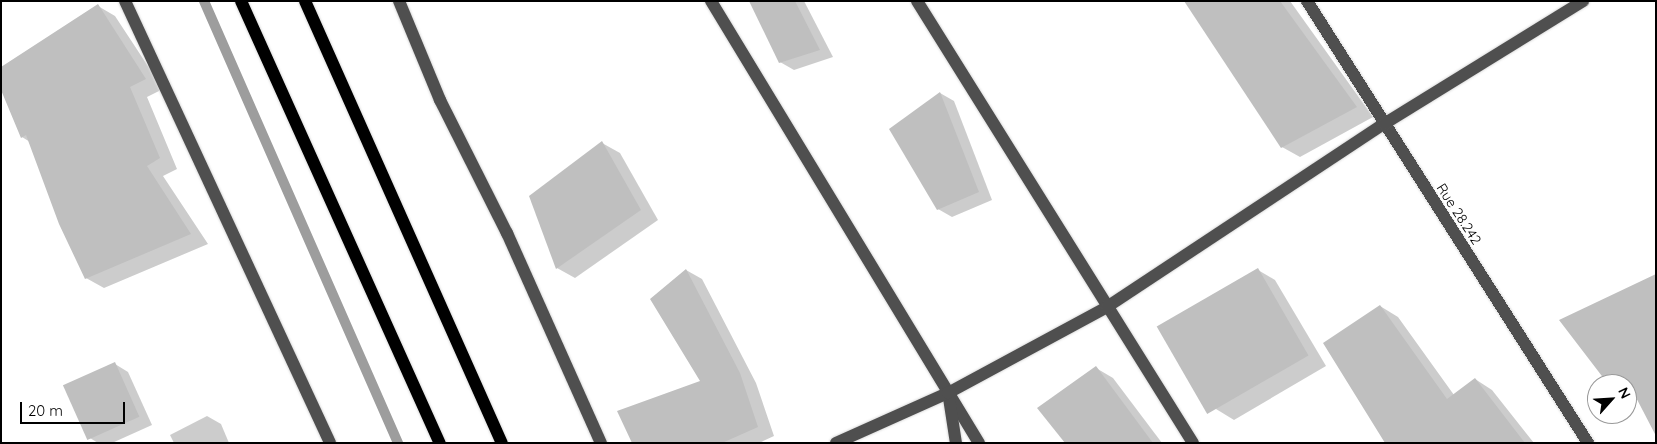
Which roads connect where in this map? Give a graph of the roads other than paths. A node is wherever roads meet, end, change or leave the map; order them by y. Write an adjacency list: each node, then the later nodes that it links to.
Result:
1 (125, 1): 12 (street)
2 (242, 1): 13 (main road)
3 (305, 1): 14 (main road)
4 (399, 1): 15 (street)
5 (711, 1): 11 (street)
6 (917, 1): 10 (street)
7 (1307, 1): 9 (street, Rue 28.242)
8 (1583, 1): 9 (street)
9 (1384, 124): 10 (street); 20 (street, Rue 28.242)
10 (1107, 307): 11 (street); 19 (street)
11 (948, 393): 16 (street); 17 (street); 18 (street)
12 (330, 443)
13 (440, 443)
14 (502, 443)
15 (601, 443)
16 (836, 443)
17 (956, 443)
18 (979, 443)
19 (1193, 443)
20 (1588, 443)

